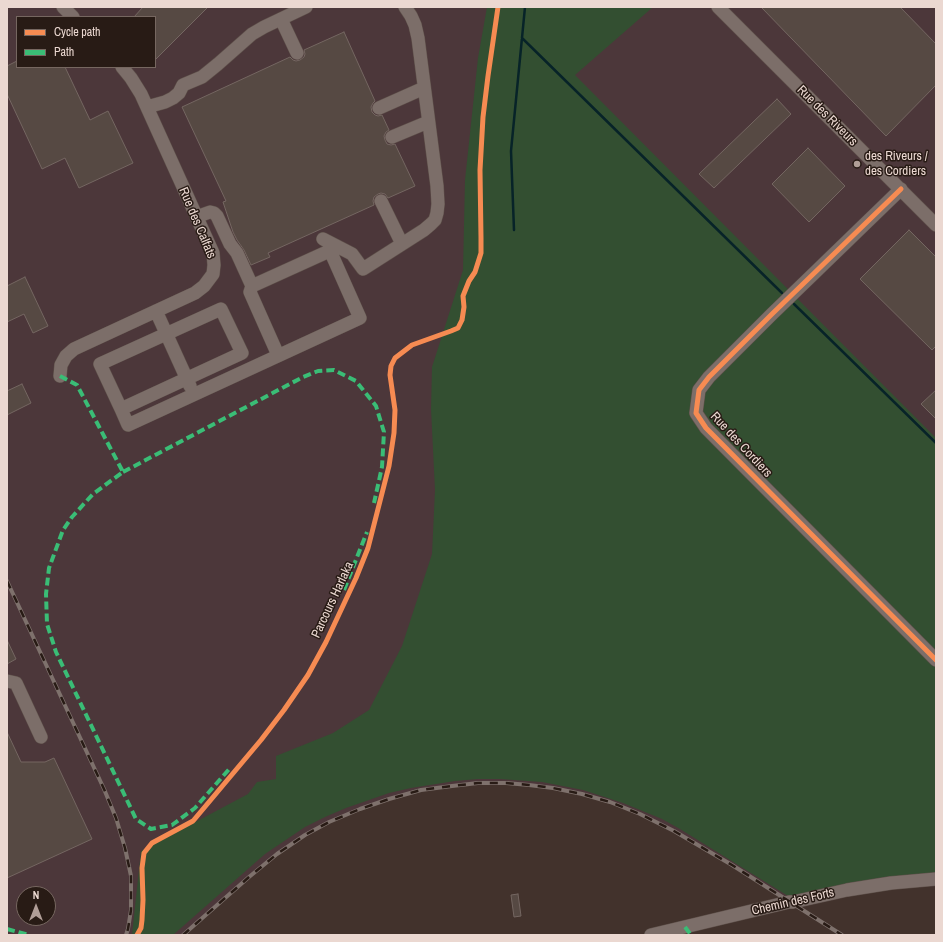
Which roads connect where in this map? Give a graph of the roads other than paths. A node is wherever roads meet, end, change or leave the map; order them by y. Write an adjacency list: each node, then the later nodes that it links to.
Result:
1 (63, 7): 5 (street)
2 (306, 7): 6 (street)
3 (405, 7): 9 (street)
4 (718, 7): 14 (street, Rue des Riveurs)
5 (72, 16)
6 (281, 19): 7 (street); 10 (street)
7 (297, 53)
8 (123, 68): 10 (street, Rue des Calfats)
9 (424, 88): 11 (street); 12 (street)
10 (147, 107): 16 (street, Rue des Calfats)
11 (379, 108)
12 (428, 122): 13 (street); 19 (street)
13 (392, 137)
14 (901, 189): 17 (street, Rue des Riveurs); 28 (street, Rue des Cordiers)
15 (381, 201): 19 (street)
16 (196, 217): 20 (street); 21 (street, Rue des Calfats)
17 (936, 225)
18 (323, 239): 19 (street)
19 (402, 244)
20 (252, 286): 23 (street); 23 (street)
21 (156, 311): 22 (street); 24 (street, Rue des Calfats)
22 (167, 334): 25 (street); 25 (street); 27 (street)
23 (278, 356): 26 (street)
24 (60, 376)
25 (187, 378): 26 (street); 27 (street)
26 (194, 394): 27 (street)
27 (121, 409)
28 (936, 660)
29 (7, 681): 30 (street)
30 (41, 737)
31 (936, 879): 32 (street, Chemin des Forts)
32 (651, 935)

